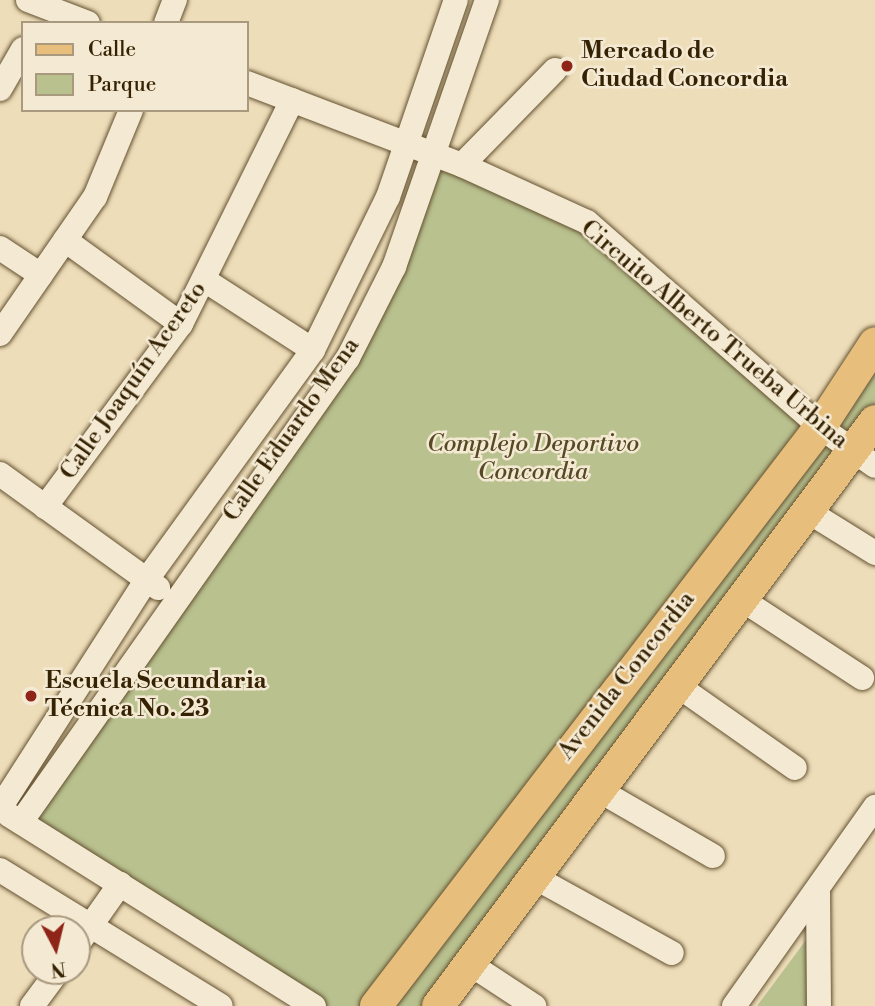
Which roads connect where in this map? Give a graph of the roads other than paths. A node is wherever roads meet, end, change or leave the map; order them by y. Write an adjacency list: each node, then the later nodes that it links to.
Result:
1 (175, 0): 6 (street)
2 (456, 0): 13 (street, Calle Eduardo Mena)
3 (487, 0): 14 (street, Calle Eduardo Mena)
4 (40, 7): 5 (street)
5 (82, 21)
6 (167, 21)
7 (21, 52): 10 (street)
8 (555, 70): 15 (street)
9 (248, 83): 11 (street, Circuito Alberto Trueba Urbina)
10 (0, 89)
11 (292, 100): 13 (street, Circuito Alberto Trueba Urbina); 19 (street, Calle Joaquín Acereto)
12 (130, 112): 16 (street)
13 (403, 143): 14 (street, Circuito Alberto Trueba Urbina); 23 (street, Calle Eduardo Mena)
14 (437, 155): 15 (street, Circuito Alberto Trueba Urbina); 32 (street, Calle Eduardo Mena)
15 (462, 165): 25 (street, Circuito Alberto Trueba Urbina)
16 (65, 240): 18 (street); 20 (street)
17 (0, 248): 18 (street)
18 (41, 275): 21 (street)
19 (206, 281): 20 (street, Calle Joaquín Acereto); 23 (street)
20 (181, 324): 28 (street, Calle Joaquín Acereto)
21 (0, 334)
22 (875, 343): 25 (main road, Avenida Concordia)
23 (313, 350): 31 (street, Calle Eduardo Mena)
24 (875, 421): 26 (main road, Avenida Concordia)
25 (820, 427): 26 (street, Circuito Alberto Trueba Urbina); 53 (main road, Avenida Concordia)
26 (864, 459): 29 (main road, Avenida Concordia)
27 (0, 474): 28 (street, Calle Joaquín Acereto)
28 (45, 507): 31 (street, Calle Joaquín Acereto)
29 (809, 512): 30 (street); 33 (main road, Avenida Concordia)
30 (875, 553)
31 (145, 582): 32 (street, Calle Joaquín Acereto); 39 (street, Calle Eduardo Mena)
32 (174, 596): 39 (street, Calle Eduardo Mena)
33 (744, 601): 34 (street); 35 (main road, Avenida Concordia)
34 (862, 678)
35 (681, 688): 36 (street); 37 (main road, Avenida Concordia)
36 (795, 768)
37 (602, 792): 40 (street); 42 (main road, Avenida Concordia)
38 (875, 807): 44 (street)
39 (7, 814): 43 (street)
40 (713, 856)
41 (0, 870): 45 (street)
42 (536, 878): 47 (street); 48 (main road, Avenida Concordia)
43 (120, 884): 45 (street); 52 (street)
44 (818, 892): 56 (street); 57 (street)
45 (93, 923): 46 (street); 50 (street)
46 (91, 926)
47 (672, 953)
48 (470, 964): 54 (main road, Avenida Concordia); 55 (street)
49 (48, 985): 51 (street)
50 (208, 1003)
51 (32, 1006)
52 (314, 1006)
53 (376, 1006)
54 (438, 1006)
55 (534, 1006)
56 (734, 1006)
57 (819, 1006)

